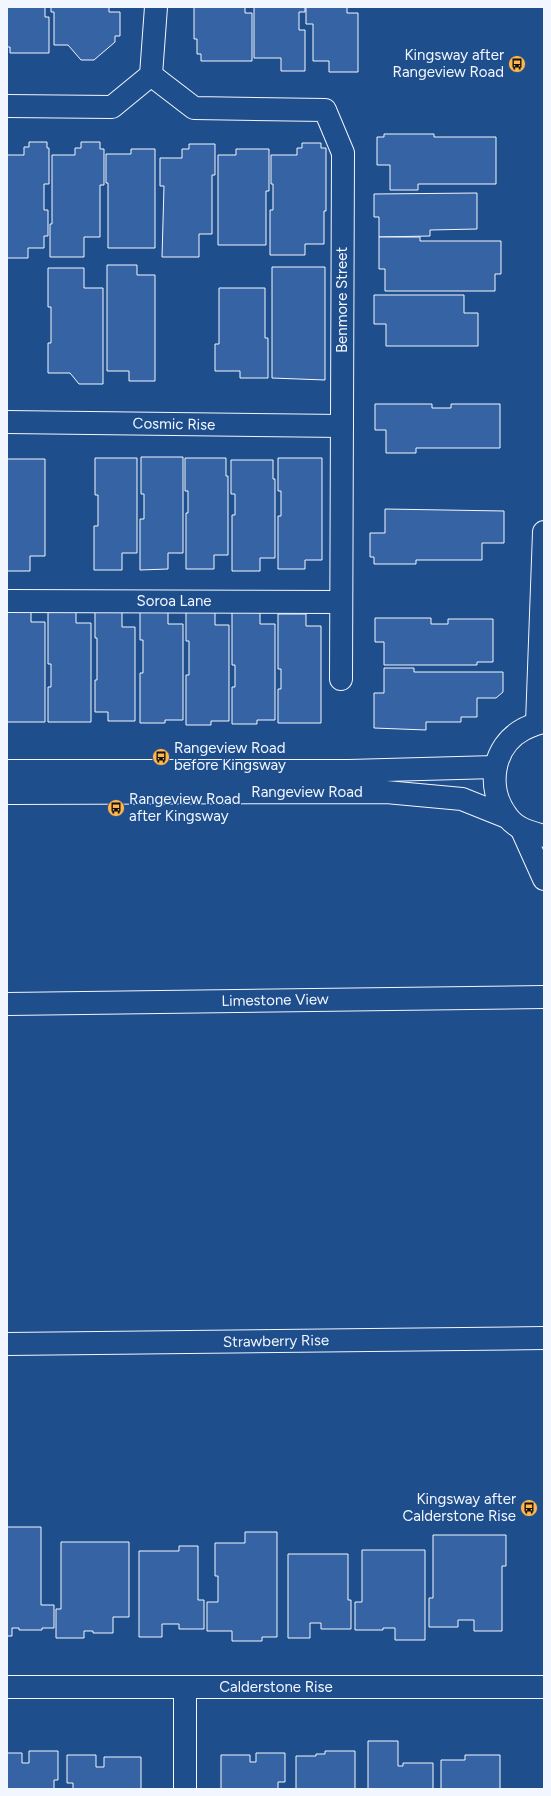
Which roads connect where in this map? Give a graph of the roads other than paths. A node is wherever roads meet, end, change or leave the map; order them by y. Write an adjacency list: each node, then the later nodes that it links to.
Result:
1 (156, 7): 2 (street)
2 (151, 75): 3 (street); 5 (street, Benmore Street)
3 (7, 106)
4 (7, 422): 5 (street, Cosmic Rise)
5 (342, 426): 8 (street, Benmore Street)
6 (544, 532): 10 (street)
7 (7, 601): 8 (street, Soroa Lane)
8 (341, 602): 9 (street, Benmore Street)
9 (341, 680)
10 (541, 722): 11 (street)
11 (495, 768): 13 (street, Rangeview Road); 15 (street)
12 (7, 771): 13 (street, Rangeview Road)
13 (199, 781): 14 (street, Rangeview Road); 15 (street, Rangeview Road)
14 (7, 793)
15 (515, 823): 16 (street, Rangeview Road); 17 (street)
16 (544, 836)
17 (544, 879)
18 (544, 997): 19 (street, Limestone View)
19 (7, 1004)
20 (544, 1338): 21 (street, Strawberry Rise)
21 (7, 1344)
22 (7, 1687): 23 (street, Calderstone Rise)
23 (184, 1687): 24 (street, Calderstone Rise); 25 (street)
24 (544, 1687)
25 (184, 1789)

